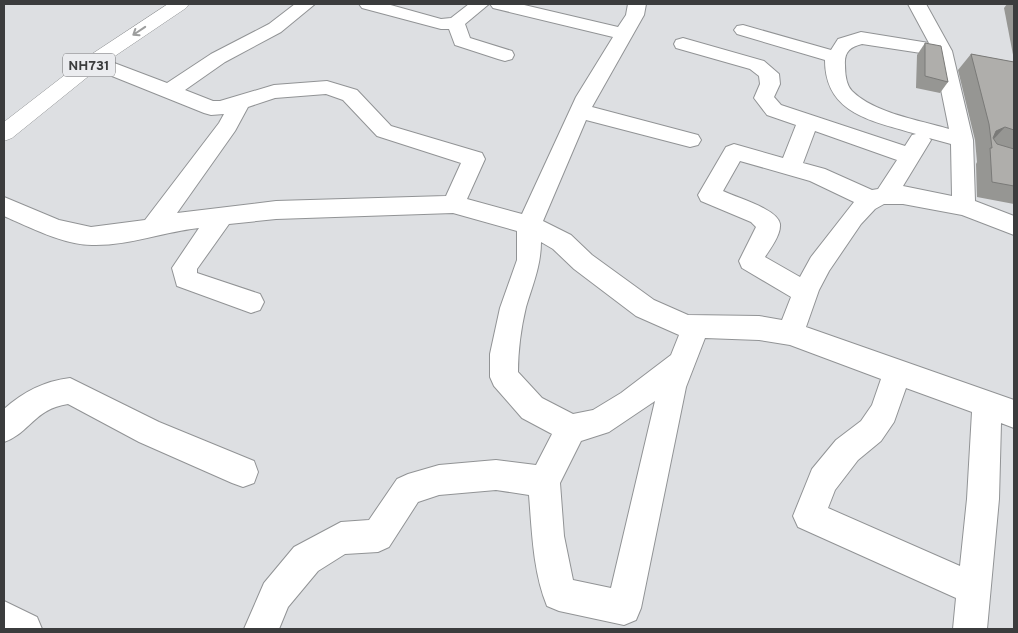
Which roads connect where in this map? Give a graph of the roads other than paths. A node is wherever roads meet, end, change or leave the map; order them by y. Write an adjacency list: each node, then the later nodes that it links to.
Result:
1 (151, 4): 19 (highway, NH731)
2 (180, 4): 16 (highway, NH731, one-way to 16)
3 (306, 4): 17 (street)
4 (368, 4): 9 (street)
5 (480, 4): 9 (street)
6 (500, 4): 11 (street)
7 (636, 4): 11 (street)
8 (917, 4): 13 (street)
9 (456, 23): 14 (street)
10 (743, 30): 15 (street)
11 (623, 34): 20 (street)
12 (683, 44): 21 (street)
13 (943, 51): 15 (street); 25 (street)
14 (505, 55)
15 (835, 57): 22 (street)
16 (94, 62): 17 (street); 23 (highway, NH731)
17 (170, 91): 18 (street)
18 (240, 102): 29 (street); 35 (street)
19 (11, 103)
20 (580, 111): 24 (street); 33 (street)
21 (808, 121): 26 (street); 27 (street)
22 (927, 129): 25 (street); 26 (street)
23 (4, 133)
24 (690, 140)
25 (962, 140): 31 (street)
26 (910, 156): 28 (street)
27 (791, 167): 28 (street); 36 (street)
28 (879, 198): 31 (street); 36 (street)
29 (453, 204): 32 (street); 33 (street)
30 (4, 206): 35 (street)
31 (964, 206): 34 (street)
32 (222, 216): 35 (street); 37 (street)
33 (529, 225): 38 (street); 44 (street)
34 (1014, 226)
35 (152, 228)
36 (806, 293): 39 (street)
37 (251, 302)
38 (696, 326): 39 (street); 40 (street)
39 (790, 333): 41 (street)
40 (682, 363): 44 (street); 46 (street)
41 (898, 371): 42 (street); 47 (street)
42 (1000, 408): 47 (street)
43 (4, 428): 45 (street)
44 (571, 429): 46 (street)
45 (243, 472)
46 (544, 482): 50 (street)
47 (974, 589): 51 (street)
48 (4, 618): 49 (street)
49 (26, 629)
50 (260, 629)
51 (970, 629)

